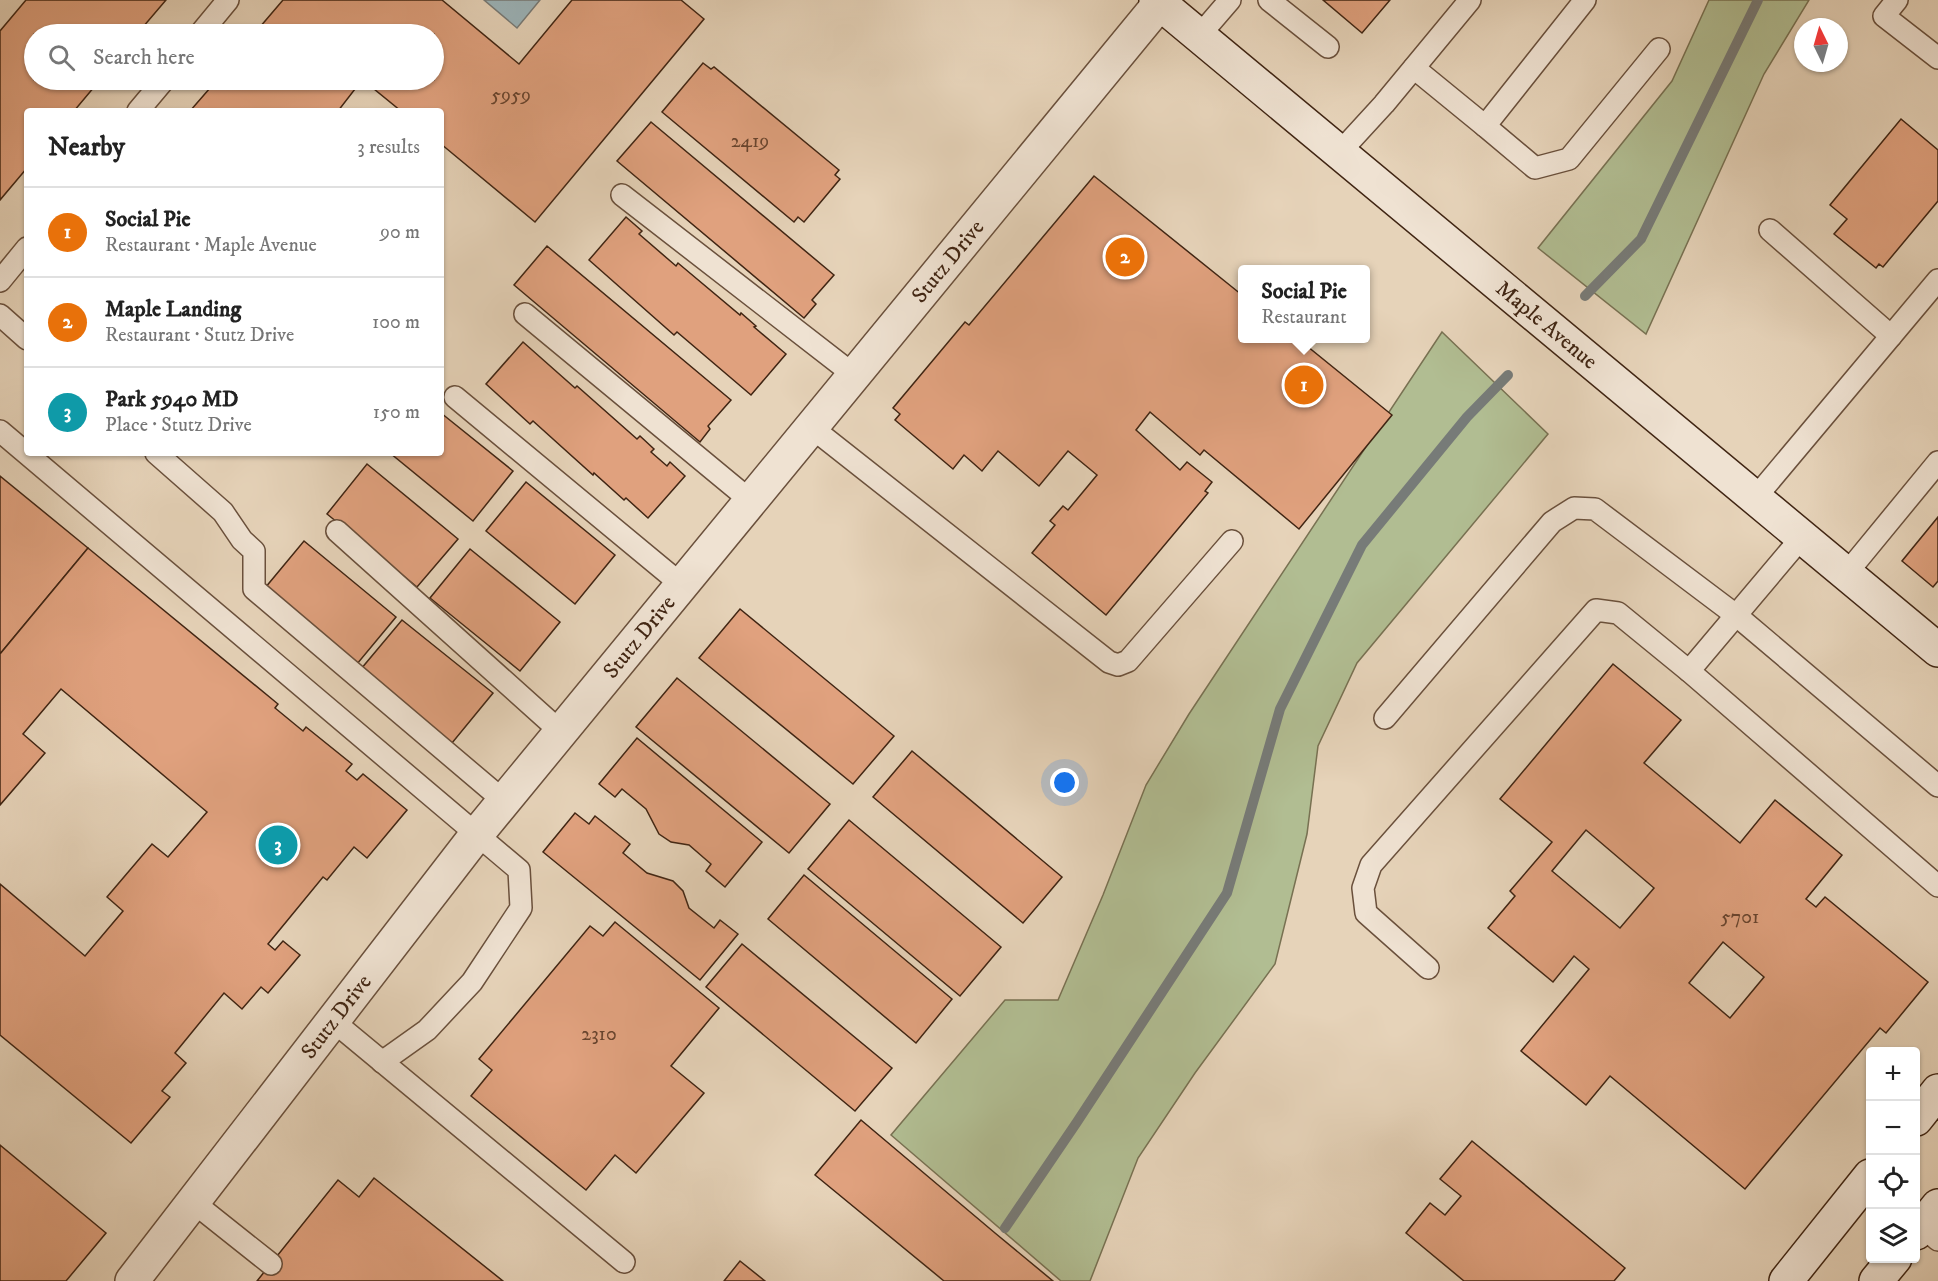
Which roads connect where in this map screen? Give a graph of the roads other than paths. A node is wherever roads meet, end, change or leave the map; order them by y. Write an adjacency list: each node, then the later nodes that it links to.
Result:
1 (228, 0): 8 (lane)
2 (1230, 0): 9 (lane)
3 (1269, 0): 10 (lane)
4 (1470, 0): 13 (lane)
5 (1585, 0): 16 (lane)
6 (1897, 0): 12 (lane)
7 (1158, 2): 9 (street, Maple Avenue); 27 (street, Stutz Drive)
8 (208, 24)
9 (1199, 36): 17 (street, Maple Avenue)
10 (1328, 47)
11 (1659, 49): 16 (lane)
12 (1938, 57)
13 (1414, 68): 16 (lane); 17 (lane)
14 (156, 90): 15 (lane)
15 (141, 108)
16 (1485, 126)
17 (1340, 152): 35 (street, Maple Avenue)
18 (622, 195): 27 (lane)
19 (1770, 230): 26 (lane)
20 (24, 252): 22 (lane)
21 (1938, 280): 26 (lane)
22 (0, 281)
23 (0, 315): 25 (lane)
24 (525, 315): 36 (lane)
25 (24, 336)
26 (1891, 336): 35 (lane)
27 (854, 375): 29 (street, Stutz Drive)
28 (455, 397): 41 (lane)
29 (811, 427): 36 (street, Stutz Drive); 39 (lane)
30 (0, 430): 31 (lane)
31 (24, 450)
32 (31, 456): 49 (lane)
33 (159, 456): 48 (lane)
34 (1938, 462): 40 (lane)
35 (1756, 497): 38 (street, Maple Avenue)
36 (751, 501): 41 (street, Stutz Drive)
37 (337, 531): 46 (lane)
38 (1802, 537): 40 (street, Maple Avenue); 42 (lane)
39 (1232, 541)
40 (1846, 574): 43 (street, Maple Avenue)
41 (682, 585): 46 (street, Stutz Drive)
42 (1737, 616): 44 (lane); 45 (lane); 47 (lane)
43 (1938, 650)
44 (1689, 671): 50 (lane); 51 (lane)
45 (1385, 718)
46 (561, 732): 48 (street, Stutz Drive)
47 (1938, 786)
48 (504, 801): 49 (street, Stutz Drive)
49 (477, 834): 52 (street, Stutz Drive); 53 (lane)
50 (1938, 886)
51 (1428, 968)
52 (333, 1021): 53 (lane); 57 (street, Stutz Drive)
53 (382, 1062): 58 (lane)
54 (1938, 1091): 55 (street)
55 (1920, 1114)
56 (1866, 1181): 62 (street)
57 (193, 1202): 60 (lane); 61 (street, Stutz Drive)
58 (624, 1262)
59 (1891, 1263): 63 (street)
60 (270, 1264)
61 (132, 1281)
62 (1785, 1281)
63 (1876, 1281)

